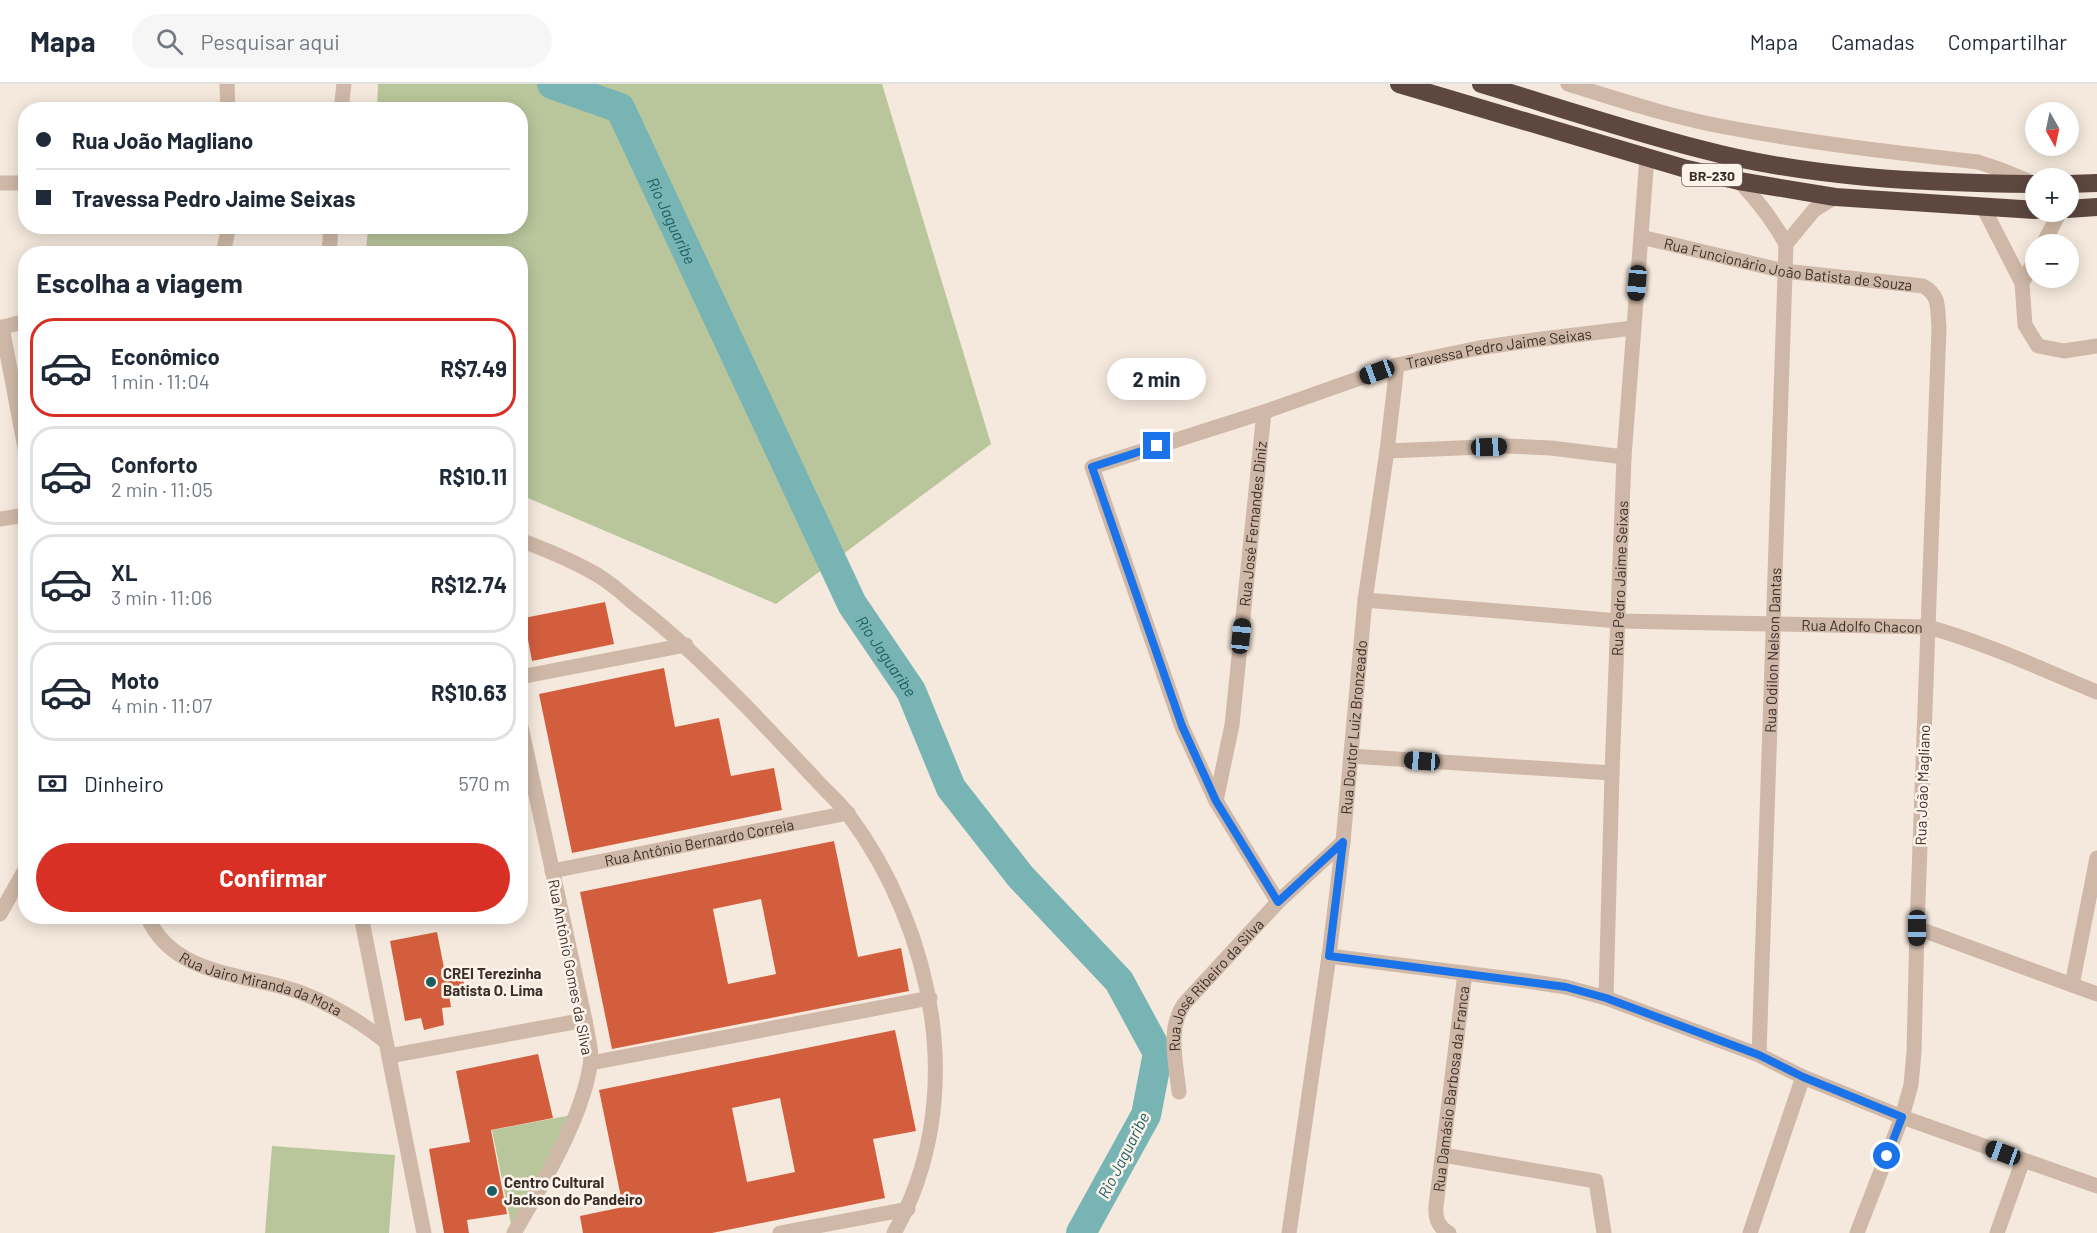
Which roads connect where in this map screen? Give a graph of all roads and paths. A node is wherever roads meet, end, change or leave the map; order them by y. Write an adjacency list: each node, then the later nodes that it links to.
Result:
1 (227, 84): 6 (street)
2 (344, 84): 7 (street)
3 (1399, 84): 8 (highway, BR-230)
4 (1481, 84): 14 (highway, BR-230)
5 (1569, 84): 9 (street)
6 (228, 102)
7 (342, 102)
8 (1647, 158): 10 (highway, BR-230); 21 (street, Rua Pedro Jaime Seixas)
9 (2025, 180)
10 (1739, 182): 16 (highway, BR-230); 22 (street)
11 (0, 183): 12 (street)
12 (18, 183)
13 (2097, 183): 15 (highway)
14 (2025, 184)
15 (2079, 184)
16 (1835, 197): 17 (highway, BR-230); 22 (street)
17 (1983, 207): 20 (highway, BR-230); 25 (street)
18 (2097, 207): 19 (highway)
19 (2079, 208)
20 (2025, 209)
21 (1641, 237): 23 (street, Rua Funcionário João Batista de Souza); 28 (street, Rua Pedro Jaime Seixas)
22 (1786, 244): 23 (street, Rua Odilon Nelson Dantas)
23 (1784, 271): 29 (street, Rua Funcionário João Batista de Souza); 41 (street, Rua Odilon Nelson Dantas)
24 (2025, 278): 25 (street)
25 (2022, 283): 30 (street)
26 (18, 323): 27 (street)
27 (1, 328): 33 (street)
28 (1633, 328): 31 (street, Travessa Pedro Jaime Seixas); 35 (street, Rua Pedro Jaime Seixas)
29 (1939, 328): 42 (street, Rua João Magliano)
30 (2097, 346)
31 (1397, 365): 32 (street, Travessa Pedro Jaime Seixas); 34 (street, Rua Doutor Luiz Bronzeado)
32 (1264, 412): 49 (street, Rua José Fernandes Diniz); 49 (street, Travessa Pedro Jaime Seixas)
33 (18, 413)
34 (1387, 451): 35 (street); 39 (street, Rua Doutor Luiz Bronzeado)
35 (1624, 457): 40 (street, Rua Pedro Jaime Seixas)
36 (18, 516): 37 (street)
37 (0, 519)
38 (528, 543): 43 (street)
39 (1365, 600): 40 (street, Rua Adolfo Chacon); 46 (street, Rua Doutor Luiz Bronzeado)
40 (1619, 621): 41 (street, Rua Adolfo Chacon); 48 (street, Rua Pedro Jaime Seixas)
41 (1774, 625): 42 (street, Rua Adolfo Chacon); 69 (street, Rua Odilon Nelson Dantas)
42 (1928, 627): 45 (street, Rua Adolfo Chacon); 60 (street, Rua João Magliano)
43 (686, 645): 44 (street); 50 (street)
44 (528, 675)
45 (2097, 692)
46 (1351, 756): 48 (street); 51 (street, Rua Doutor Luiz Bronzeado)
47 (528, 759): 53 (street, Rua Antônio Gomes da Silva)
48 (1612, 773): 66 (street, Rua Pedro Jaime Seixas)
49 (1216, 801): 56 (street)
50 (848, 813): 53 (street, Rua Antônio Bernardo Correia); 65 (street)
51 (1343, 842): 56 (street, Rua José Ribeiro da Silva); 61 (street, Rua Doutor Luiz Bronzeado)
52 (2097, 858): 54 (street)
53 (552, 871): 67 (street, Rua Antônio Gomes da Silva)
54 (2095, 880): 63 (street)
55 (18, 882): 57 (street)
56 (1278, 902): 72 (street, Rua José Ribeiro da Silva)
57 (0, 914)
58 (152, 924): 68 (street, Rua Jairo Miranda da Mota)
59 (363, 924): 68 (street)
60 (1917, 928): 63 (street); 73 (street, Rua João Magliano)
61 (1329, 956): 62 (street); 82 (street, Rua Doutor Luiz Bronzeado)
62 (1465, 973): 66 (street); 74 (street, Rua Damásio Barbosa da Franca)
63 (2072, 985): 64 (street)
64 (2097, 994)
65 (930, 998): 70 (street); 77 (street)
66 (1606, 998): 69 (street)
67 (585, 1020): 68 (street); 70 (street, Rua Antônio Gomes da Silva)
68 (387, 1049): 78 (street)
69 (1759, 1055): 71 (street)
70 (591, 1063): 79 (street, Rua Antônio Gomes da Silva)
71 (1803, 1077): 73 (street); 85 (street)
72 (1179, 1092)
73 (1902, 1117): 75 (street); 86 (street, Rua João Magliano)
74 (1443, 1155): 83 (street, Rua Damásio Barbosa da Franca); 84 (street)
75 (2023, 1160): 76 (street); 87 (street)
76 (2097, 1186)
77 (908, 1209): 80 (street); 81 (street)
78 (424, 1233)
79 (514, 1233)
80 (780, 1233)
81 (894, 1233)
82 (1289, 1233)
83 (1449, 1233)
84 (1604, 1233)
85 (1750, 1233)
86 (1857, 1233)
87 (1997, 1233)

